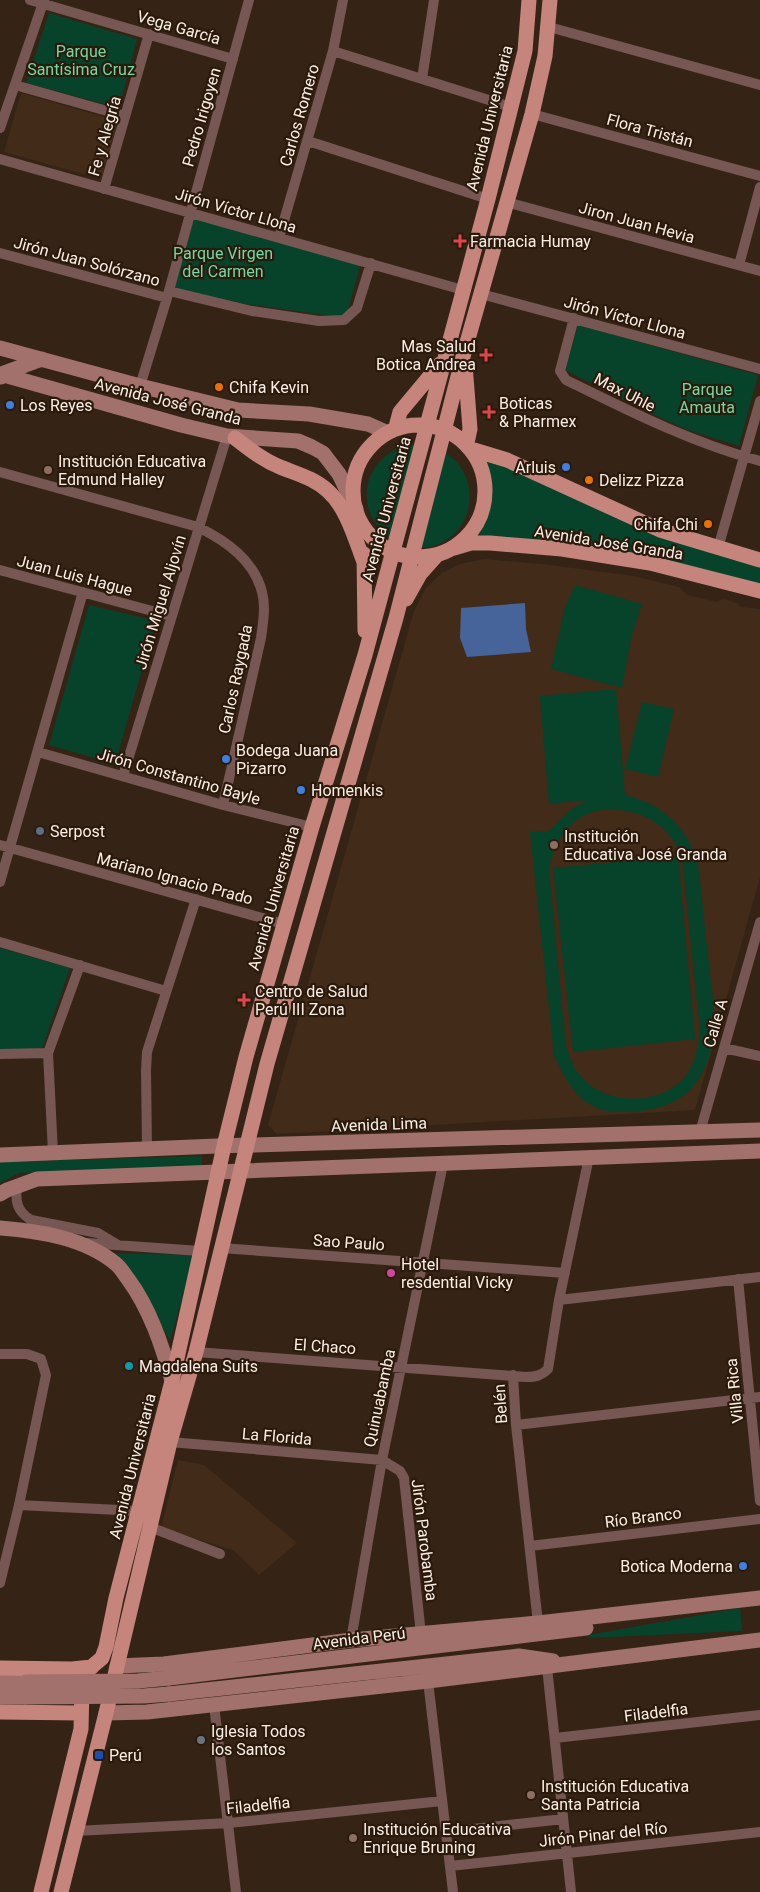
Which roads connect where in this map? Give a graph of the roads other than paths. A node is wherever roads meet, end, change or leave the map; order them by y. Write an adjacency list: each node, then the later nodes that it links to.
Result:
1 (30, 0): 7 (street, Vega García)
2 (249, 0): 11 (street, Pedro Irigoyen)
3 (343, 0): 10 (street, Carlos Romero)
4 (434, 0): 12 (street)
5 (529, 0): 15 (main road, Avenida Universitaria)
6 (550, 0): 8 (main road, Avenida Universitaria)
7 (44, 2): 9 (street, Vega García); 18 (street)
8 (549, 27): 13 (street); 16 (main road, Avenida Universitaria)
9 (149, 34): 11 (street, Vega García); 17 (street, Fe y Alegría)
10 (333, 51): 12 (street); 19 (street, Carlos Romero)
11 (233, 59): 26 (street, Pedro Irigoyen)
12 (422, 79): 15 (street)
13 (760, 84)
14 (22, 87): 17 (street)
15 (511, 107): 24 (main road, Avenida Universitaria)
16 (532, 114): 21 (street, Flora Tristán); 25 (main road, Avenida Universitaria)
17 (125, 116): 23 (street, Fe y Alegría)
18 (0, 128)
19 (308, 141): 24 (street); 27 (street, Carlos Romero)
20 (0, 160): 23 (street, Jirón Víctor Llona)
21 (760, 176)
22 (760, 187): 30 (street)
23 (104, 189): 26 (street, Jirón Víctor Llona)
24 (488, 199): 32 (main road, Avenida Universitaria)
25 (506, 202): 30 (street, Jiron Juan Hevia); 34 (main road, Avenida Universitaria)
26 (189, 213): 27 (street, Jirón Víctor Llona); 33 (street, Pedro Irigoyen)
27 (279, 238): 29 (street, Jirón Víctor Llona)
28 (0, 253): 33 (street, Jirón Juan Solórzano)
29 (370, 263): 32 (street, Jirón Víctor Llona); 33 (street, Jirón Juan Solórzano)
30 (739, 265): 31 (street, Jiron Juan Hevia)
31 (760, 271)
32 (463, 290): 39 (main road, Avenida Universitaria)
33 (168, 294): 42 (street, Pedro Irigoyen)
34 (481, 294): 35 (street, Jirón Víctor Llona); 37 (main road, Avenida Universitaria)
35 (574, 318): 40 (street, Jirón Víctor Llona); 49 (street, Max Uhle)
36 (0, 348): 38 (main road, Avenida José Granda)
37 (464, 353): 45 (main road, Avenida Universitaria); 48 (main road)
38 (42, 359): 41 (main road); 42 (main road, Avenida José Granda)
39 (443, 361): 44 (main road, Avenida Universitaria); 46 (main road)
40 (760, 369)
41 (0, 376): 47 (main road, Avenida José Granda)
42 (140, 386): 46 (main road, Avenida José Granda)
43 (760, 401): 49 (street)
44 (426, 425): 45 (main road); 46 (main road); 56 (main road, Avenida Universitaria)
45 (444, 428): 48 (main road, Avenida José Granda); 57 (main road, Avenida Universitaria)
46 (391, 429): 52 (main road)
47 (231, 437): 52 (main road, Avenida José Granda); 53 (street, Jirón Miguel Aljovín); 59 (main road)
48 (470, 447): 54 (main road, Avenida José Granda); 55 (main road)
49 (744, 457): 50 (street, Max Uhle); 54 (street)
50 (760, 461)
51 (0, 472): 53 (street, Carlos Raygada)
52 (358, 516): 56 (main road); 59 (main road)
53 (198, 527): 63 (street, Jirón Miguel Aljovín); 68 (street, Carlos Raygada)
54 (718, 548): 58 (main road, Avenida José Granda)
55 (443, 552): 57 (main road, Avenida José Granda); 61 (main road, Avenida José Granda); 64 (main road)
56 (392, 553): 57 (main road, Avenida José Granda); 65 (main road, Avenida Universitaria)
57 (411, 558): 64 (main road, Avenida Universitaria)
58 (760, 560)
59 (364, 562): 65 (main road)
60 (0, 570): 62 (street, Juan Luis Hague)
61 (760, 591)
62 (83, 592): 63 (street, Juan Luis Hague); 66 (street)
63 (171, 616): 67 (street, Jirón Miguel Aljovín)
64 (396, 618): 84 (main road, Avenida Universitaria)
65 (365, 655): 69 (main road, Avenida Universitaria)
66 (38, 752): 67 (street, Jirón Constantino Bayle); 70 (street)
67 (123, 776): 68 (street, Jirón Constantino Bayle)
68 (223, 805): 69 (street, Jirón Constantino Bayle)
69 (312, 827): 74 (main road, Avenida Universitaria)
70 (5, 846): 71 (street); 72 (street, Mariano Ignacio Prado)
71 (0, 882)
72 (196, 899): 74 (street, Mariano Ignacio Prado); 77 (street)
73 (760, 922): 78 (street, Calle A)
74 (284, 924): 85 (main road, Avenida Universitaria)
75 (0, 942): 76 (street)
76 (80, 965): 77 (street); 79 (street)
77 (166, 991): 86 (street)
78 (724, 1048): 81 (street); 83 (street, Calle A)
79 (48, 1052): 80 (street); 88 (street)
80 (0, 1054)
81 (760, 1056)
82 (760, 1130): 83 (main road, Avenida Lima)
83 (700, 1132): 84 (main road, Avenida Lima)
84 (247, 1145): 85 (main road, Avenida Lima); 92 (main road, Avenida Universitaria)
85 (224, 1146): 86 (main road, Avenida Lima); 93 (main road, Avenida Universitaria)
86 (147, 1149): 88 (main road, Avenida Lima)
87 (760, 1151): 90 (main road)
88 (53, 1153): 89 (main road, Avenida Lima)
89 (0, 1155)
90 (589, 1157): 91 (main road); 102 (street, Belén)
91 (443, 1164): 92 (main road); 101 (street, Quinuabamba)
92 (240, 1171): 93 (main road); 99 (main road, Avenida Universitaria)
93 (218, 1172): 94 (main road); 100 (main road, Avenida Universitaria)
94 (17, 1186): 95 (main road); 98 (street)
95 (0, 1194)
96 (0, 1228): 97 (main road)
97 (77, 1243): 98 (street); 110 (main road)
98 (118, 1245): 100 (street)
99 (221, 1248): 101 (street, Sao Paulo); 106 (main road, Avenida Universitaria)
100 (200, 1251): 110 (main road, Avenida Universitaria)
101 (424, 1262): 102 (street, Sao Paulo); 108 (street, Quinuabamba)
102 (565, 1273): 105 (street, Belén)
103 (760, 1277): 104 (street)
104 (738, 1279): 105 (street); 111 (street, Villa Rica)
105 (560, 1300): 109 (street, Belén)
106 (196, 1352): 108 (street, El Chaco); 113 (main road, Avenida Universitaria)
107 (0, 1354): 116 (street)
108 (401, 1367): 109 (street, El Chaco); 114 (street, Quinuabamba)
109 (512, 1376): 112 (street, Belén)
110 (172, 1381): 117 (main road, Avenida Universitaria)
111 (755, 1398): 112 (street); 115 (street, Villa Rica)
112 (516, 1425): 120 (street, Belén)
113 (170, 1442): 114 (street, La Florida); 119 (main road, Avenida Universitaria)
114 (382, 1460): 126 (street, Jirón Parobamba); 127 (street, Quinuabamba)
115 (760, 1501)
116 (19, 1505): 117 (street); 122 (street)
117 (139, 1511): 131 (main road, Avenida Universitaria)
118 (760, 1519): 120 (street, Río Branco)
119 (150, 1527): 121 (street); 130 (main road, Avenida Universitaria)
120 (530, 1546): 125 (street, Belén)
121 (220, 1554)
122 (0, 1583)
123 (760, 1598): 124 (main road, Avenida Perú)
124 (720, 1602): 125 (main road, Avenida Perú); 136 (main road, Avenida Perú)
125 (538, 1623): 126 (main road, Avenida Perú)
126 (422, 1634): 127 (main road, Avenida Perú)
127 (351, 1640): 130 (main road, Avenida Perú)
128 (760, 1640): 129 (main road, Avenida Perú)
129 (574, 1664): 132 (main road, Avenida Perú); 136 (main road, Avenida Perú)
130 (117, 1666): 142 (main road, Avenida Universitaria)
131 (92, 1667): 133 (main road); 141 (main road, Avenida Universitaria)
132 (547, 1667): 134 (main road, Avenida Perú); 144 (street)
133 (0, 1668)
134 (428, 1681): 139 (main road, Avenida Perú); 145 (street)
135 (0, 1682): 137 (main road, Avenida Perú)
136 (169, 1686): 137 (main road, Avenida Perú, bridge)
137 (26, 1690): 138 (main road, Avenida Perú)
138 (0, 1697)
139 (214, 1705): 142 (main road, Avenida Perú); 147 (street)
140 (0, 1712): 141 (main road)
141 (81, 1713): 153 (main road, Avenida Universitaria)
142 (106, 1713): 148 (main road, Avenida Universitaria)
143 (760, 1715): 144 (street, Filadelfia)
144 (555, 1738): 146 (street)
145 (442, 1801): 147 (street, Filadelfia); 149 (street)
146 (563, 1819): 149 (street); 151 (street)
147 (229, 1823): 148 (street, Filadelfia); 155 (street)
148 (76, 1831): 154 (main road, Avenida Universitaria)
149 (446, 1832): 152 (street)
150 (760, 1832): 151 (street, Jirón Pinar del Río)
151 (567, 1853): 152 (street, Jirón Pinar del Río); 157 (street)
152 (450, 1866): 156 (street)
153 (41, 1892)
154 (60, 1892)
155 (236, 1892)
156 (453, 1892)
157 (571, 1892)

